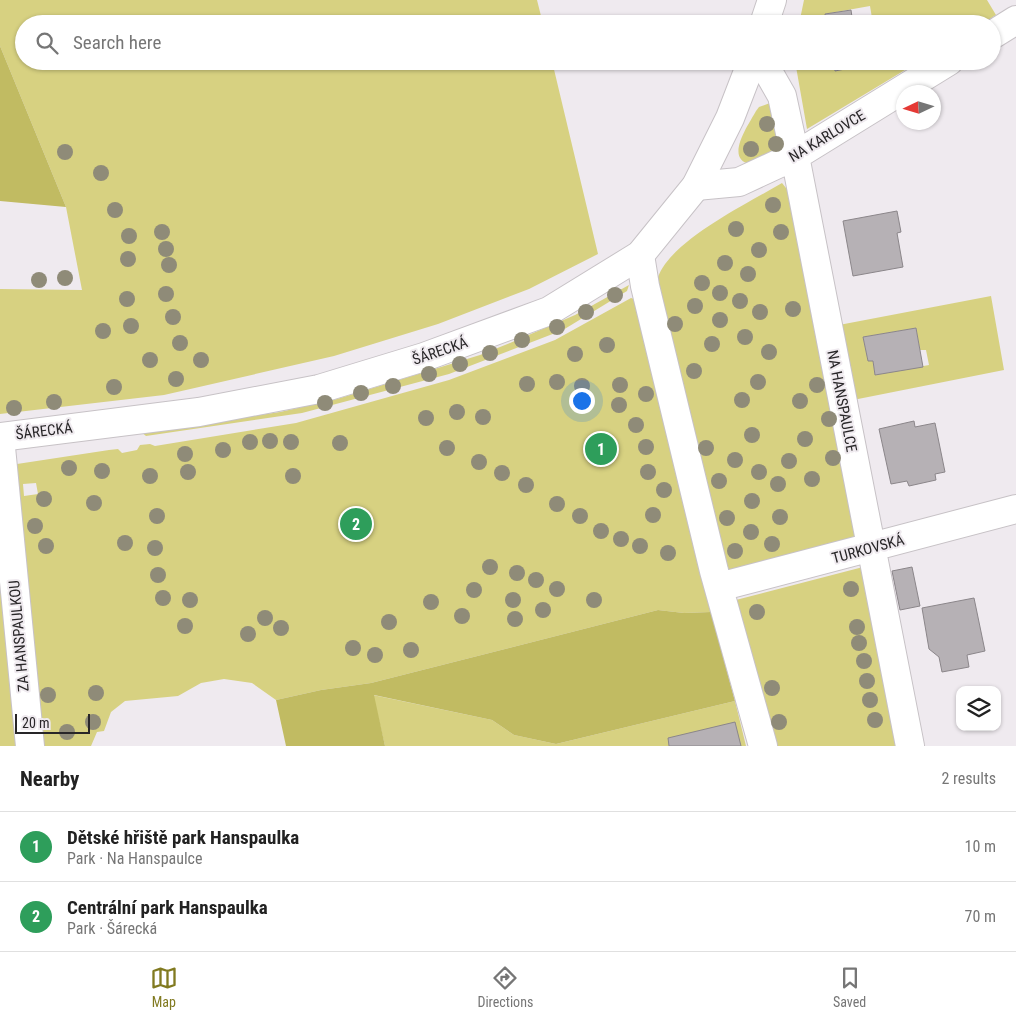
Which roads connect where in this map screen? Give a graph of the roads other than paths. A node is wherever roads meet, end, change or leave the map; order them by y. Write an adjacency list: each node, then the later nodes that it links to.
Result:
1 (772, 0): 2 (street)
2 (767, 15)
3 (1016, 20): 4 (street)
4 (1001, 29)
5 (749, 70): 9 (street, ŠÁRECKÁ)
6 (767, 70): 8 (street, NA HANSPAULCE)
7 (934, 70): 8 (street, NA KARLOVCE)
8 (795, 156): 9 (street, NA KARLOVCE); 13 (street, NA HANSPAULCE)
9 (696, 186): 10 (street, ŠÁRECKÁ)
10 (640, 254): 11 (street, ŠÁRECKÁ); 14 (street)
11 (0, 436): 15 (street, ZA HANSPAULKOU)
12 (1016, 509): 13 (street, TURKOVSKÁ)
13 (870, 548): 14 (street, TURKOVSKÁ); 17 (street, NA HANSPAULCE)
14 (719, 588): 16 (street)
15 (30, 746)
16 (763, 746)
17 (910, 746)

